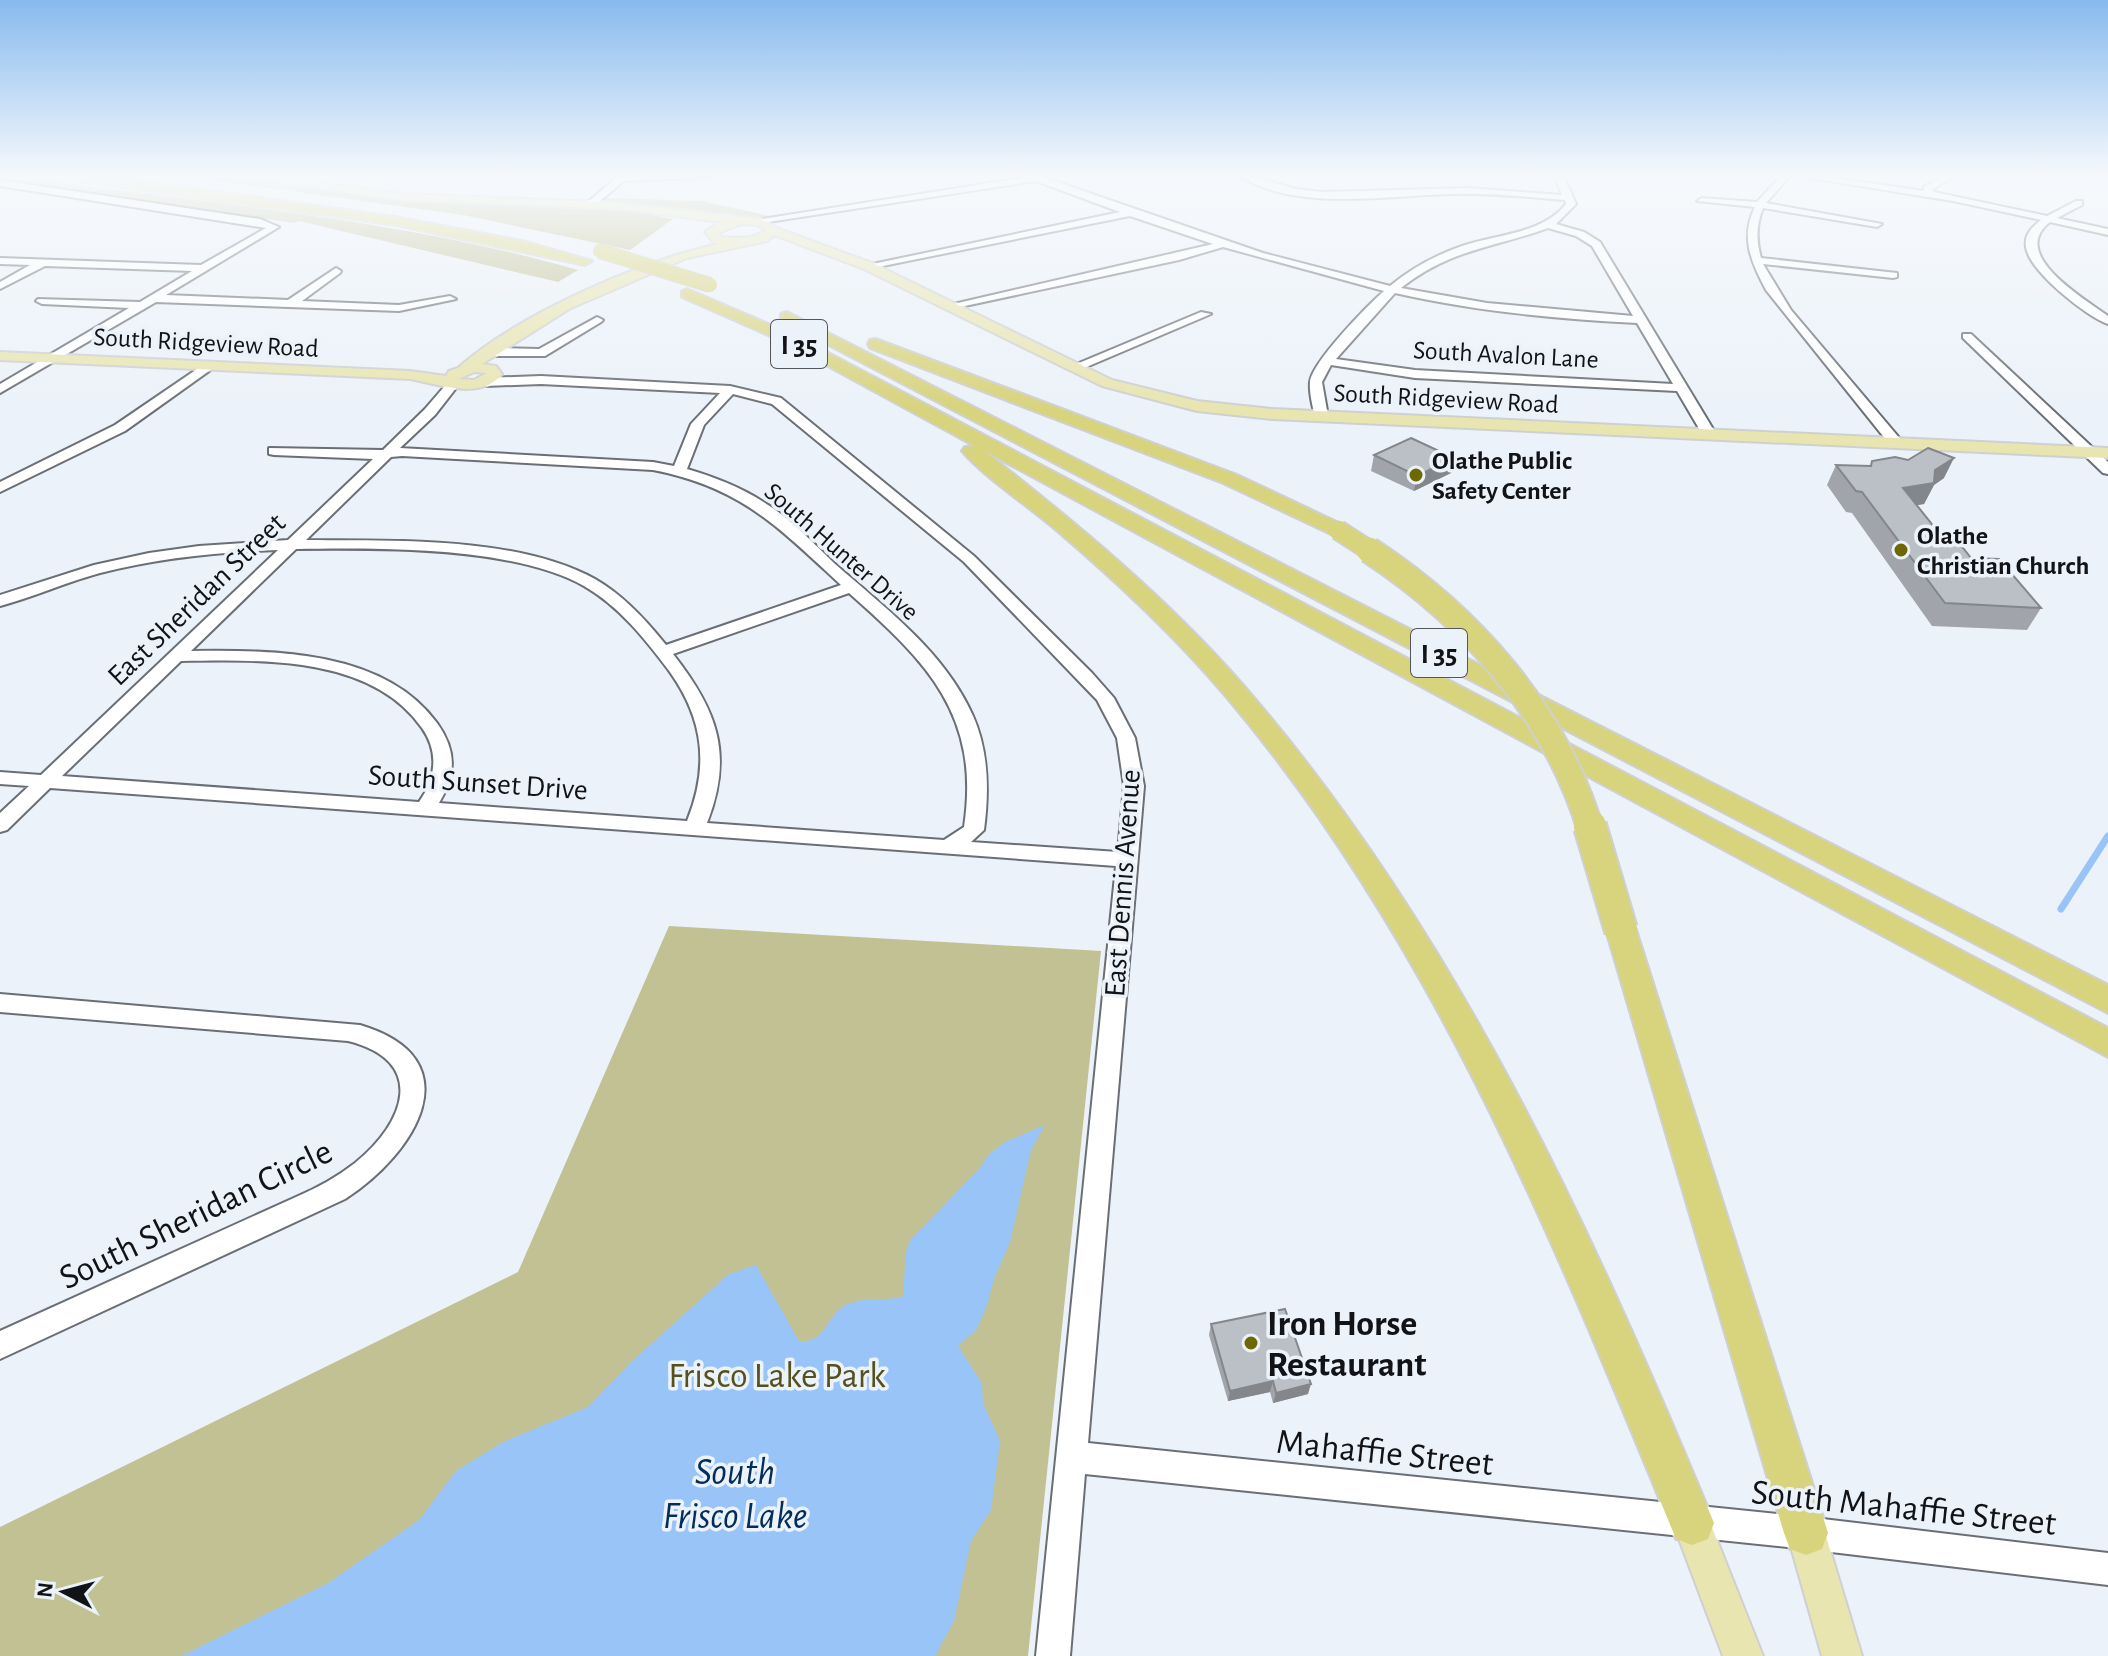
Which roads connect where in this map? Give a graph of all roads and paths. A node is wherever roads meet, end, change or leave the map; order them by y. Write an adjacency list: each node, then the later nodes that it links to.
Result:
1 (224, 254): 18 (street)
2 (559, 254): 45 (highway, I 35)
3 (611, 254): 23 (highway, bridge)
4 (686, 254): 13 (main road, East Sheridan Street)
5 (838, 254): 17 (main road, South Ridgeview Road)
6 (923, 254): 17 (street)
7 (1192, 254): 28 (street)
8 (1252, 254): 22 (street)
9 (1450, 254): 22 (street)
10 (1602, 254): 31 (street)
11 (1755, 254): 15 (street)
12 (2034, 254): 32 (street)
13 (683, 255): 34 (main road, East Sheridan Street)
14 (0, 261): 16 (street)
15 (1756, 261): 20 (street); 49 (street)
16 (44, 263): 18 (street); 21 (street)
17 (868, 266): 28 (main road, South Ridgeview Road)
18 (199, 268): 26 (street)
19 (336, 271): 27 (street)
20 (1893, 275)
21 (0, 286)
22 (1393, 289): 31 (street); 37 (street)
23 (731, 293)
24 (450, 299): 27 (street)
25 (42, 301): 26 (street)
26 (145, 302): 27 (street); 36 (street)
27 (290, 304)
28 (951, 306): 39 (main road, South Ridgeview Road)
29 (1205, 314): 39 (street)
30 (597, 320): 34 (street)
31 (1642, 320): 42 (street)
32 (2108, 321)
33 (1967, 336): 51 (street)
34 (493, 352): 40 (main road, East Sheridan Street); 41 (main road)
35 (0, 356): 36 (main road, South Ridgeview Road)
36 (50, 358): 38 (main road, South Ridgeview Road); 43 (street)
37 (1328, 361): 42 (street, South Avalon Lane); 47 (street)
38 (210, 366): 40 (main road, South Ridgeview Road); 56 (street)
39 (1073, 368): 47 (main road, South Ridgeview Road)
40 (457, 376): 41 (main road); 41 (main road); 46 (street, East Sheridan Street)
41 (486, 377): 44 (street, East Dennis Avenue); 46 (street, East Sheridan Street)
42 (1683, 388): 48 (street)
43 (0, 389)
44 (730, 390): 55 (street); 68 (street, East Dennis Avenue)
45 (908, 402): 71 (highway, I 35); 74 (highway)
46 (430, 412): 52 (street, East Sheridan Street)
47 (1321, 416): 48 (main road, South Ridgeview Road)
48 (1709, 434): 49 (main road, South Ridgeview Road)
49 (1896, 443): 51 (main road, South Ridgeview Road)
50 (274, 451): 52 (street, South Hunter Drive)
51 (2088, 452): 53 (main road, South Ridgeview Road); 54 (street)
52 (388, 453): 55 (street, South Hunter Drive); 57 (street, East Sheridan Street)
53 (2108, 453)
54 (2108, 470)
55 (679, 471): 58 (street, South Hunter Drive)
56 (0, 488)
57 (293, 544): 59 (street); 60 (street); 61 (street, East Sheridan Street)
58 (851, 587): 60 (street); 67 (street, South Hunter Drive)
59 (0, 601)
60 (663, 652): 66 (street)
61 (178, 656): 63 (street, East Sheridan Street); 64 (street)
62 (0, 778): 63 (street, South Sunset Drive)
63 (46, 782): 64 (street, South Sunset Drive); 65 (street, East Sheridan Street)
64 (425, 808): 66 (street, South Sunset Drive)
65 (0, 825)
66 (695, 827): 67 (street, South Sunset Drive)
67 (951, 845): 68 (street, South Sunset Drive)
68 (1128, 860): 73 (street, East Dennis Avenue)
69 (2108, 1000): 75 (highway, I 35, bridge)
70 (0, 1003): 72 (street, South Sheridan Circle)
71 (2108, 1044)
72 (0, 1345)
73 (1071, 1457): 74 (street, Mahaffie Street); 77 (street, East Dennis Avenue)
74 (1692, 1523): 75 (street, South Mahaffie Street); 78 (main road)
75 (1806, 1533): 76 (street, South Mahaffie Street); 79 (main road)
76 (2108, 1569)
77 (1053, 1656)
78 (1743, 1656)
79 (1842, 1656)

